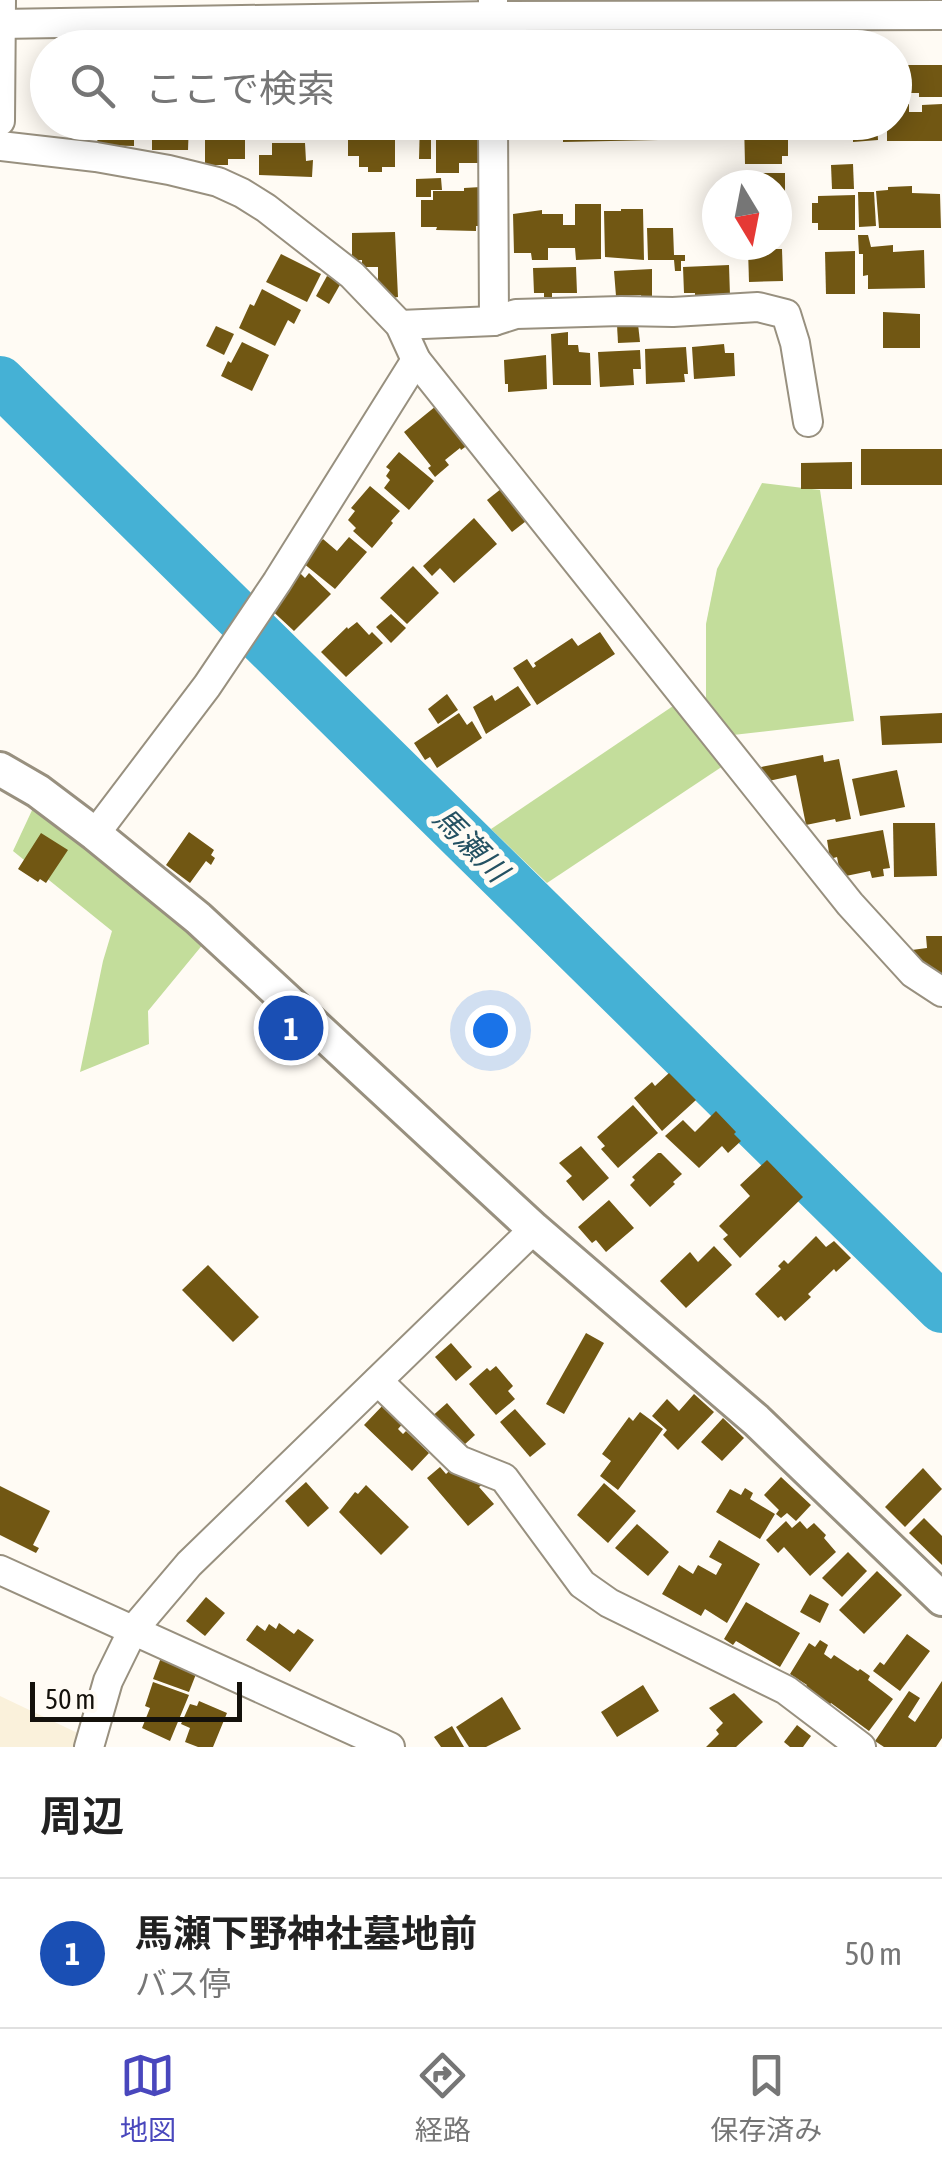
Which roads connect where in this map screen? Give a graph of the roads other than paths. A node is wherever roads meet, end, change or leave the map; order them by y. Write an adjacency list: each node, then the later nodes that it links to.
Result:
1 (0, 0): 4 (street)
2 (493, 8): 3 (street); 4 (street)
3 (942, 15)
4 (0, 24): 5 (street)
5 (0, 122)
6 (493, 140): 8 (street)
7 (0, 146): 9 (street)
8 (494, 321): 9 (street); 11 (street)
9 (400, 325): 10 (street)
10 (416, 360): 13 (street); 14 (street)
11 (808, 422)
12 (0, 769): 13 (street)
13 (95, 834): 15 (street)
14 (942, 992)
15 (534, 1229): 16 (street); 18 (street)
16 (378, 1382): 19 (street); 22 (street)
17 (0, 1570): 19 (street)
18 (942, 1599)
19 (133, 1630): 20 (street); 21 (street)
20 (89, 1747)
21 (390, 1747)
22 (861, 1747)

